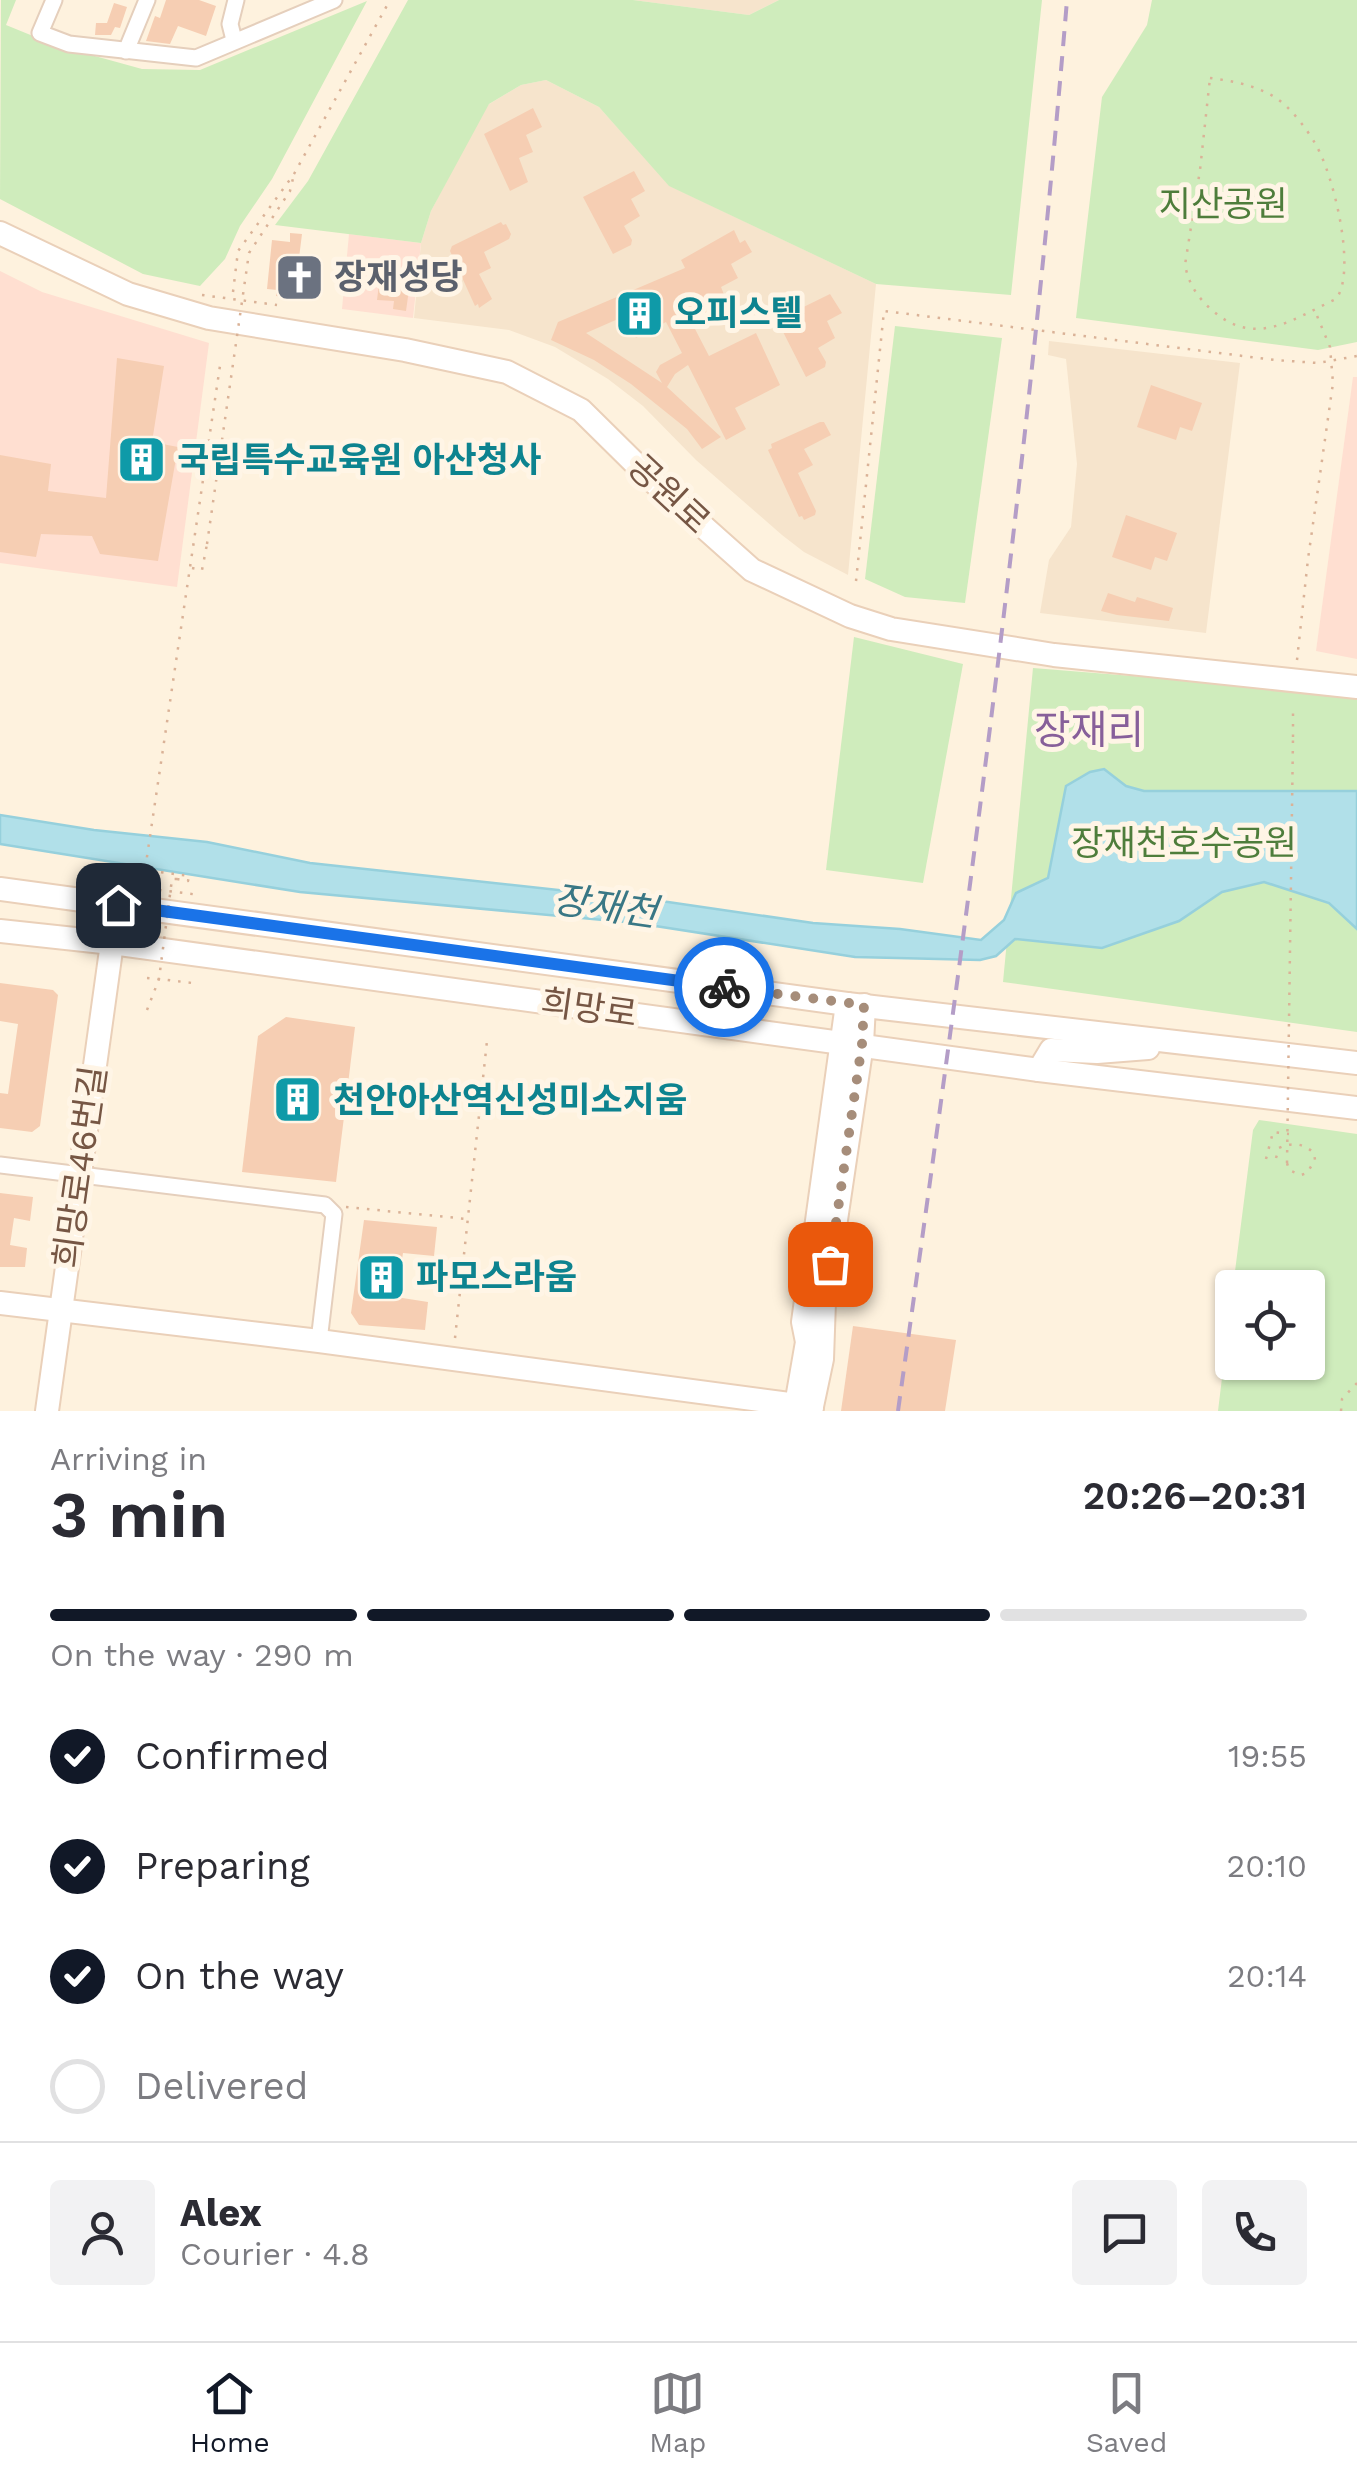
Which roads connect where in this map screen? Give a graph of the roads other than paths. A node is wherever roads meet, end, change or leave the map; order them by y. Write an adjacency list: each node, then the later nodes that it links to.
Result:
1 (54, 0): 6 (street)
2 (147, 0): 6 (street)
3 (236, 0): 5 (street)
4 (334, 0): 5 (street)
5 (234, 40): 6 (street)
6 (126, 51)
7 (0, 233): 8 (street, 공원로)
8 (1357, 687)
9 (0, 890): 12 (street, 희망로)
10 (0, 931): 11 (street, 희망로)
11 (112, 943): 14 (street, 희망로); 19 (street, 희망로46번길)
12 (856, 1004): 13 (street, 희망로); 14 (street)
13 (1181, 1042): 15 (street, 희망로); 16 (street)
14 (853, 1044): 16 (street, 희망로); 24 (street); 24 (street)
15 (1357, 1063)
16 (1039, 1070): 17 (street, 희망로)
17 (1357, 1108)
18 (0, 1165): 19 (street)
19 (78, 1173): 21 (street, 희망로46번길); 22 (street)
20 (0, 1304): 21 (street)
21 (60, 1310): 22 (street); 23 (street, 희망로46번길)
22 (319, 1341): 24 (street)
23 (45, 1407)
24 (800, 1409)

